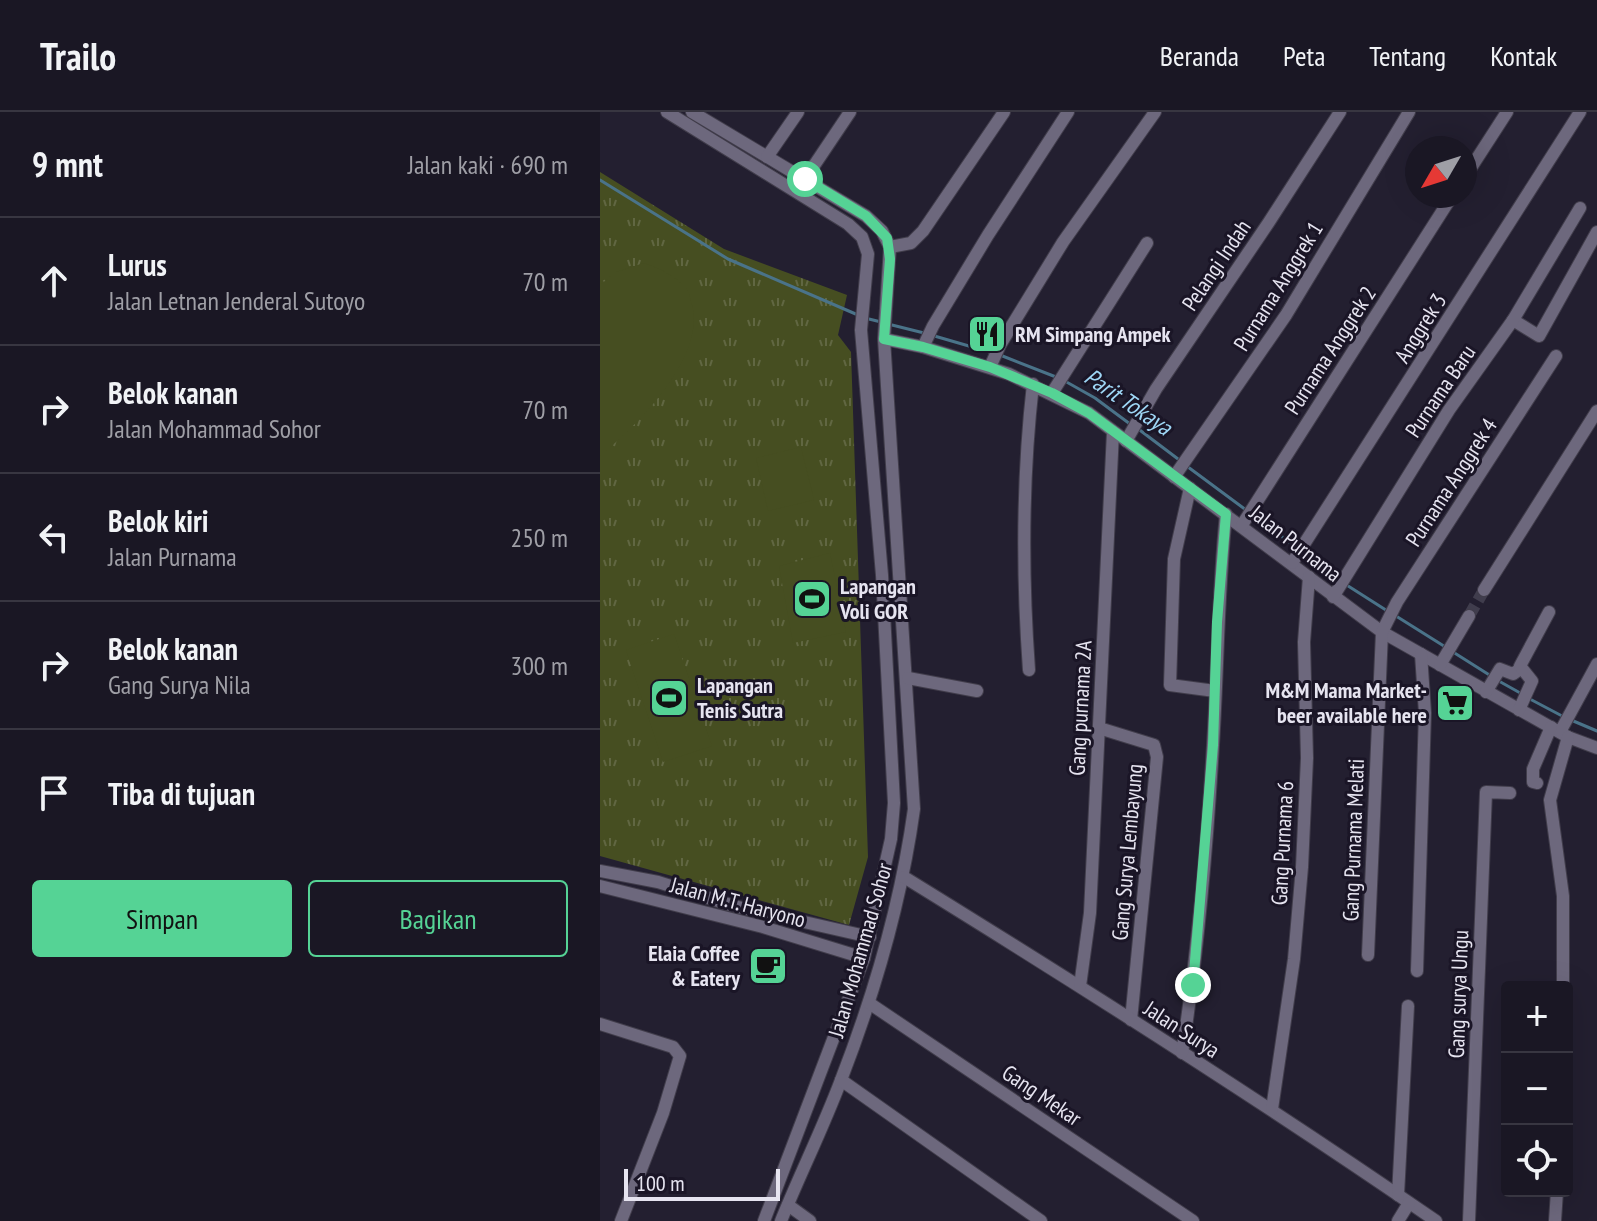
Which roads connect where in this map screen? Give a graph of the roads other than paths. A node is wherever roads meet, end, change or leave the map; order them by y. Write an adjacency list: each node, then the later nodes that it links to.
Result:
1 (667, 112): 35 (street, Jalan Mohammad Sohor)
2 (692, 112): 12 (street)
3 (798, 112): 12 (street)
4 (850, 112): 14 (street)
5 (1004, 112): 19 (street)
6 (1068, 112): 22 (street)
7 (1155, 112): 23 (street)
8 (1340, 112): 29 (street, Pelangi Indah)
9 (1409, 112): 30 (street, Purnama Anggrek 1)
10 (1507, 112): 13 (street)
11 (1580, 112): 34 (street, Anggrek 3)
12 (767, 157): 14 (street)
13 (1477, 158)
14 (805, 179): 19 (street)
15 (1444, 208): 33 (street, Purnama Anggrek 2)
16 (1580, 208): 20 (street, Purnama Baru)
17 (1597, 232): 20 (street)
18 (1147, 243): 26 (street)
19 (890, 247): 21 (street, Jalan Mohammad Sohor)
20 (1513, 320): 39 (street, Purnama Baru)
21 (884, 336): 22 (street, Jalan Purnama); 36 (street, Jalan Mohammad Sohor)
22 (925, 343): 23 (street, Jalan Purnama)
23 (995, 356): 25 (street, Jalan Purnama)
24 (1556, 356): 42 (street, Purnama Anggrek 4)
25 (1033, 384): 26 (street, Jalan Purnama); 47 (street)
26 (1055, 388): 28 (street, Jalan Purnama)
27 (1597, 411): 38 (street)
28 (1113, 432): 29 (street, Jalan Purnama); 53 (street, Gang purnama 2A)
29 (1128, 437): 30 (street, Jalan Purnama)
30 (1177, 472): 31 (street, Jalan Purnama)
31 (1190, 488): 32 (street, Jalan Purnama); 51 (street)
32 (1226, 514): 33 (street, Jalan Purnama); 51 (street)
33 (1244, 522): 34 (street, Jalan Purnama)
34 (1293, 560): 37 (street, Jalan Purnama)
35 (882, 575): 36 (street); 58 (street, Jalan Mohammad Sohor)
36 (901, 575): 48 (street, Jalan Mohammad Sohor)
37 (1309, 577): 39 (street, Jalan Purnama); 77 (street, Gang Purnama 6)
38 (1484, 590)
39 (1335, 593): 42 (street, Jalan Purnama)
40 (1549, 612): 46 (street)
41 (1469, 616): 44 (street)
42 (1384, 628): 43 (street, Jalan Purnama); 66 (street, Gang Purnama Melati)
43 (1421, 654): 44 (street, Jalan Purnama); 68 (street)
44 (1442, 662): 49 (street, Jalan Purnama)
45 (1597, 664): 54 (street)
46 (1520, 669): 49 (street); 52 (street)
47 (1029, 670)
48 (910, 679): 50 (street); 59 (street, Jalan Mohammad Sohor)
49 (1487, 689): 52 (street, Jalan Purnama)
50 (977, 691)
51 (1215, 691): 75 (street)
52 (1519, 710): 54 (street, Jalan Purnama)
53 (1099, 728): 70 (street, Gang purnama 2A); 73 (street, Gang Surya Lembayung)
54 (1560, 732): 55 (street, Jalan Purnama); 56 (street); 69 (street)
55 (1597, 748)
56 (1537, 783)
57 (1510, 793): 91 (street, Gang surya Ungu)
58 (894, 803): 59 (street); 65 (street, Jalan Mohammad Sohor)
59 (914, 809): 61 (street, Jalan Mohammad Sohor)
60 (600, 874): 63 (street)
61 (904, 877): 70 (street, Jalan Surya); 71 (street, Jalan Mohammad Sohor)
62 (600, 886): 64 (street, Jalan M.T. Haryono)
63 (770, 913): 64 (street); 65 (street)
64 (763, 927): 67 (street, Jalan M.T. Haryono)
65 (870, 937): 67 (street, Jalan Mohammad Sohor)
66 (1368, 955)
67 (864, 958): 78 (street, Jalan Mohammad Sohor)
68 (1417, 971)
69 (1563, 981)
70 (1080, 986): 73 (street, Jalan Surya)
71 (869, 1003): 76 (street, Jalan Mohammad Sohor); 88 (street, Gang Mekar)
72 (1408, 1006): 81 (street)
73 (1131, 1020): 75 (street, Jalan Surya)
74 (600, 1024): 83 (street)
75 (1182, 1053): 77 (street, Jalan Surya)
76 (841, 1080): 79 (street, Jalan Mohammad Sohor); 87 (street)
77 (1272, 1109): 81 (street, Jalan Surya)
78 (799, 1132): 79 (street); 84 (street, Jalan Mohammad Sohor)
79 (817, 1139): 82 (street, Jalan Mohammad Sohor)
80 (1557, 1197): 92 (street)
81 (1404, 1199): 89 (street); 90 (street, Jalan Surya)
82 (788, 1205): 85 (street, Jalan Mohammad Sohor); 86 (street)
83 (621, 1221)
84 (764, 1221)
85 (781, 1221)
86 (810, 1221)
87 (1041, 1221)
88 (1193, 1221)
89 (1398, 1221)
90 (1436, 1221)
91 (1469, 1221)
92 (1555, 1221)

